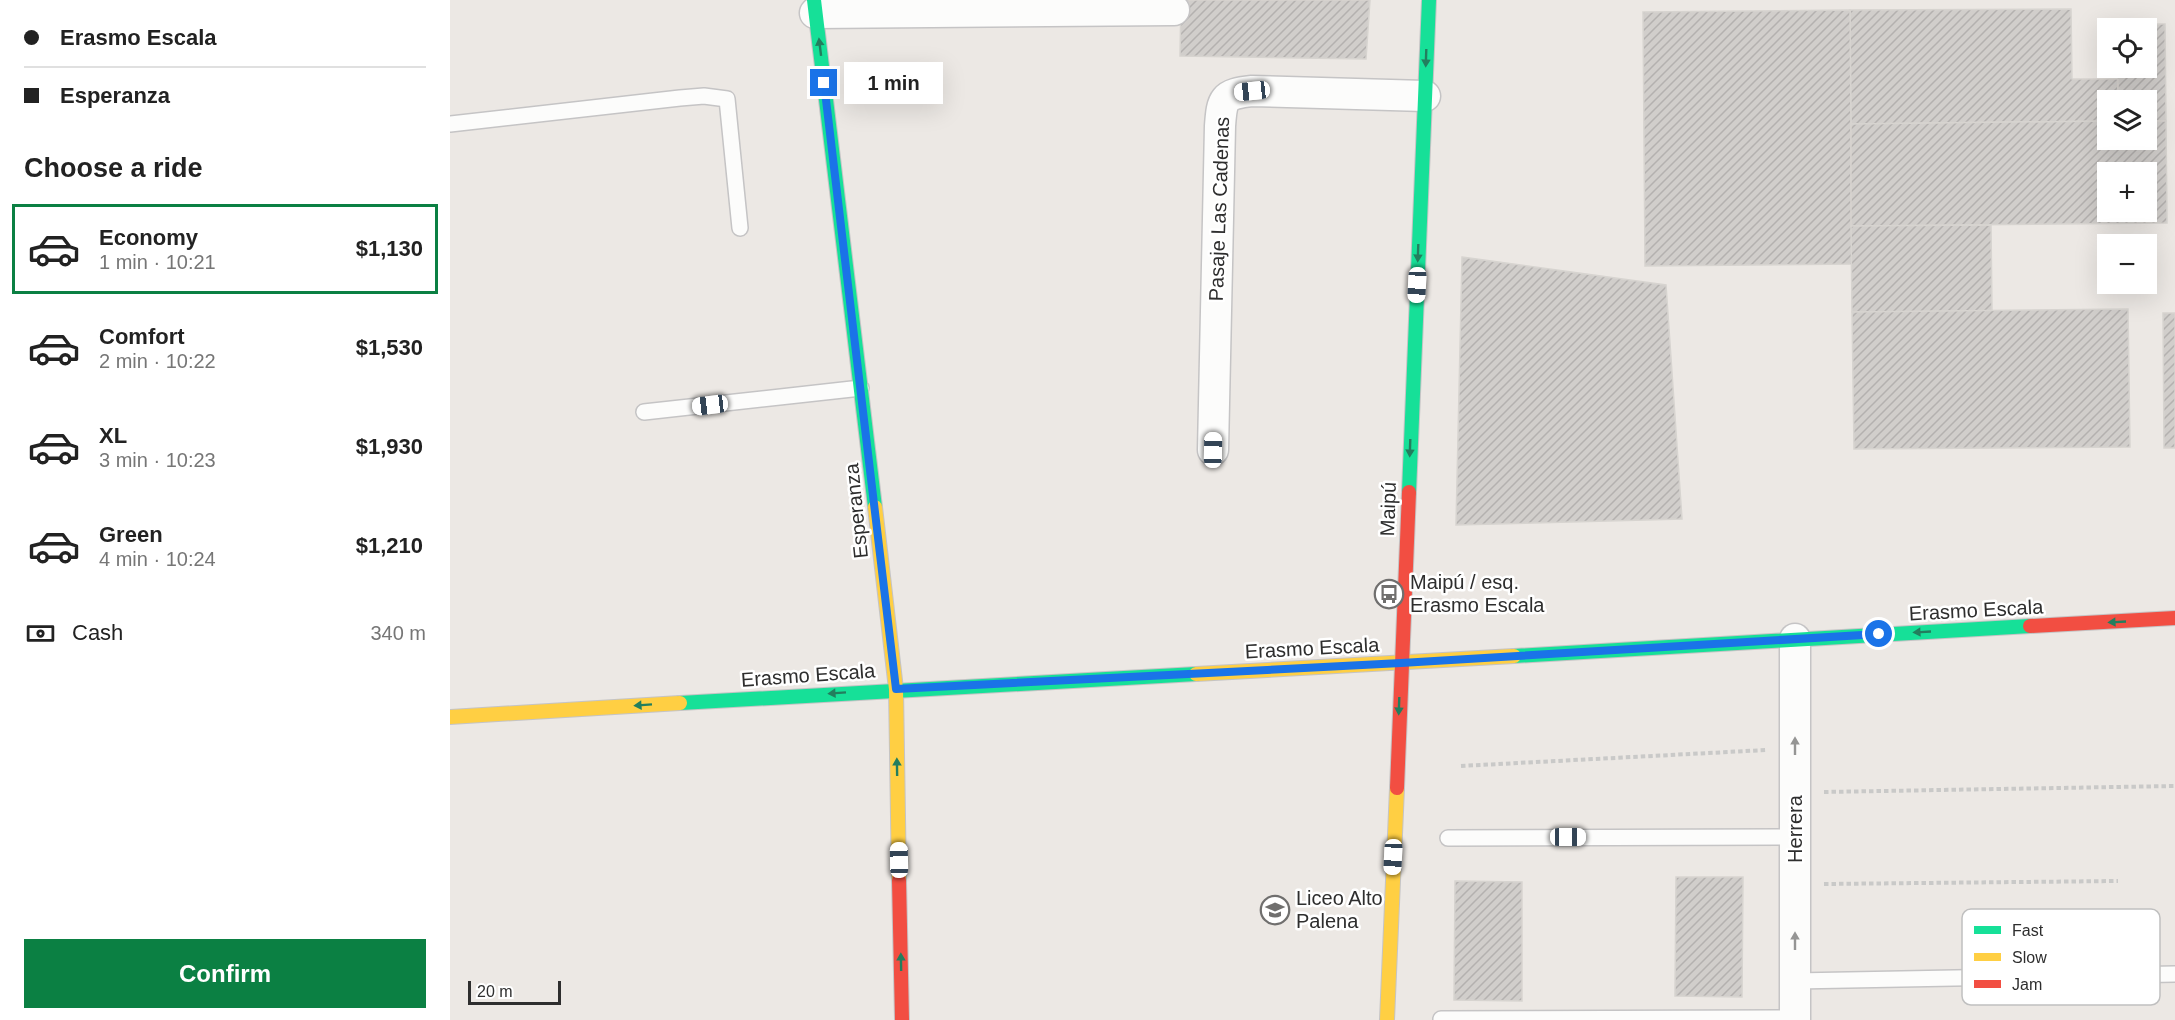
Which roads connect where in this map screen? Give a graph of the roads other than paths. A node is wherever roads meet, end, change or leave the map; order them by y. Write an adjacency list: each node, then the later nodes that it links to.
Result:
1 (1429, 0): 4 (street, Maipú, one-way to 4)
2 (815, 6): 3 (street); 7 (street, Esperanza, one-way to 2)
3 (1174, 10)
4 (1425, 96): 9 (street, Pasaje Las Cadenas); 12 (street, Maipú, one-way to 12)
5 (450, 124): 6 (lane)
6 (740, 228)
7 (861, 388): 8 (lane); 13 (street, Esperanza)
8 (644, 412)
9 (1213, 450)
10 (2175, 618): 11 (street, Erasmo Escala, one-way to 11)
11 (1795, 639): 12 (street, Erasmo Escala); 15 (street, Herrera, one-way to 11)
12 (1401, 663): 13 (street, Erasmo Escala); 24 (street, Maipú, one-way to 24)
13 (896, 689): 14 (street, Erasmo Escala, one-way to 14); 23 (street, Esperanza, one-way to 13)
14 (450, 717)
15 (1795, 837): 16 (lane); 20 (street, Herrera, one-way to 15)
16 (1448, 838)
17 (2160, 974): 18 (lane)
18 (2175, 974)
19 (1962, 978): 20 (lane)
20 (1795, 981): 22 (street, Herrera)
21 (1441, 1019): 22 (lane)
22 (1795, 1019)
23 (902, 1020)
24 (1387, 1020)

